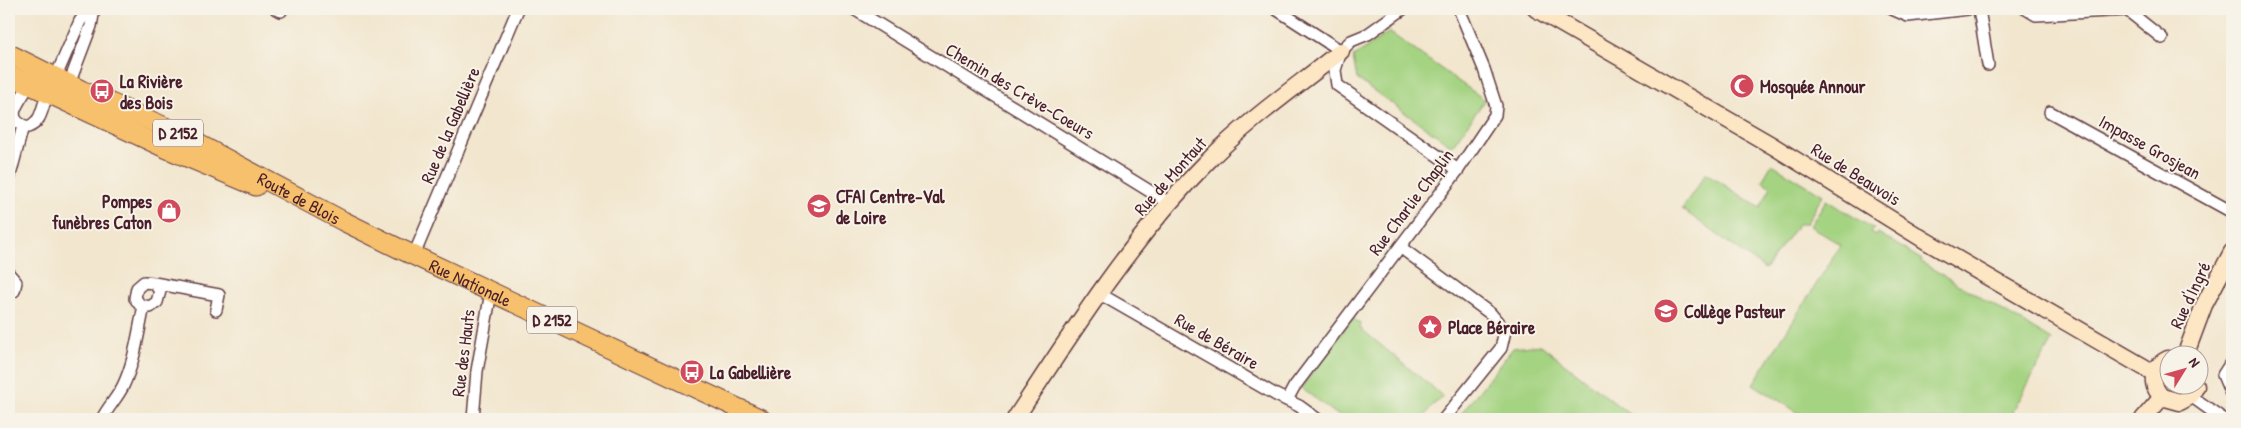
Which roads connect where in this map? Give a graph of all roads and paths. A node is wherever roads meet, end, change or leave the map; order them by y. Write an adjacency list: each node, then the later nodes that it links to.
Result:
1 (92, 9): 21 (street)
2 (276, 9): 3 (street)
3 (282, 9)
4 (518, 9): 31 (street, Rue de la Gabellière)
5 (854, 9): 26 (street, Chemin des Crève-Coeurs)
6 (1276, 9): 16 (street)
7 (1403, 9): 16 (street, Rue de Montaut)
8 (1459, 9): 24 (street, Rue Charlie Chaplin)
9 (1536, 9): 42 (street, Rue de Beauvois)
10 (1892, 9): 11 (street)
11 (1968, 9)
12 (1979, 9): 18 (street)
13 (2026, 9): 14 (street)
14 (2084, 10): 15 (street)
15 (2162, 38)
16 (1341, 51): 24 (street); 26 (street, Rue de Montaut)
17 (9, 54): 21 (main road, Route de Blois / D 2152)
18 (1988, 65)
19 (9, 75): 20 (main road, Route de Blois / D 2152)
20 (29, 84): 21 (main road, Route de Blois / D 2152); 23 (street)
21 (57, 85): 23 (street); 28 (main road, Route de Blois / D 2152)
22 (2050, 112): 27 (street, Impasse Grosjean)
23 (23, 126): 25 (street)
24 (1458, 170): 29 (street, Rue Charlie Chaplin)
25 (9, 179)
26 (1169, 204): 36 (street, Rue de Montaut)
27 (2232, 212)
28 (343, 221): 31 (main road, Rue Nationale / D 2152)
29 (1400, 247): 47 (street, Rue Charlie Chaplin); 53 (street)
30 (2232, 252): 39 (street, Rue d'Ingré)
31 (414, 256): 34 (main road, Rue Nationale / D 2152)
32 (9, 274): 35 (street)
33 (154, 283): 37 (street); 37 (street); 38 (street)
34 (490, 292): 49 (street, Rue des Hauts); 50 (main road, Rue Nationale / D 2152)
35 (9, 294)
36 (1100, 294): 47 (street, Rue de Béraire); 51 (street, Rue de Montaut)
37 (144, 306): 48 (street)
38 (216, 310)
39 (2189, 346)
40 (2232, 362): 45 (street)
41 (2158, 368): 42 (street)
42 (2154, 374): 46 (street)
43 (2187, 396): 46 (street)
44 (2200, 396): 55 (street)
45 (2232, 396)
46 (2162, 397): 54 (street)
47 (1287, 400): 52 (street, Rue de Béraire)
48 (102, 419)
49 (473, 419)
50 (761, 419)
51 (1015, 419)
52 (1317, 419)
53 (1444, 419)
54 (2143, 419)
55 (2223, 419)

